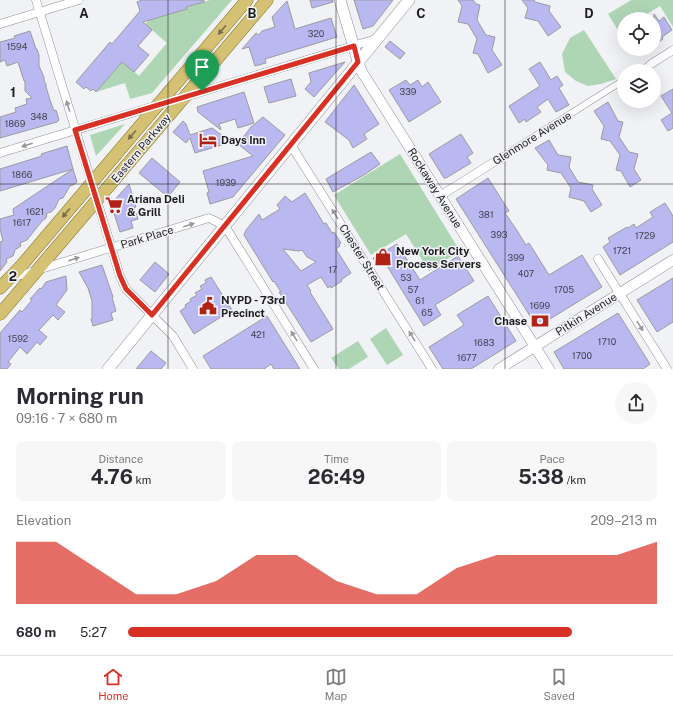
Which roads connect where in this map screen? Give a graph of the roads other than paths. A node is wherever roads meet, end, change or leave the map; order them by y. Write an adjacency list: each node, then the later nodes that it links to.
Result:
1 (36, 0): 7 (street)
2 (80, 0): 7 (street)
3 (247, 0): 16 (main road, Eastern Parkway, one-way to 16)
4 (267, 0): 15 (main road, Eastern Parkway)
5 (340, 0): 10 (main road, Rockaway Avenue)
6 (409, 0): 9 (main road)
7 (40, 12): 8 (street); 17 (street, one-way to 7)
8 (0, 24)
9 (376, 39): 10 (street); 12 (main road)
10 (354, 46): 12 (main road, Rockaway Avenue); 15 (street)
11 (673, 50): 13 (street)
12 (358, 62): 18 (main road); 22 (street, Rockaway Avenue)
13 (651, 64)
14 (617, 84): 20 (street, Glenmore Avenue)
15 (185, 96): 16 (street); 23 (main road, Eastern Parkway)
16 (158, 105): 17 (street); 21 (main road, Eastern Parkway, one-way to 21)
17 (75, 130): 19 (street, one-way to 19); 21 (street)
18 (291, 145): 24 (main road); 38 (street, Chester Street, one-way to 18)
19 (0, 153)
20 (494, 162): 22 (street, Glenmore Avenue)
21 (92, 183): 23 (street); 29 (main road, Eastern Parkway, one-way to 29)
22 (440, 196): 34 (street, Rockaway Avenue)
23 (97, 200): 25 (street); 28 (main road, Eastern Parkway)
24 (225, 226): 25 (street, Park Place, one-way to 24); 33 (main road); 37 (street, one-way to 24)
25 (111, 248): 28 (street, Park Place, one-way to 25); 33 (street)
26 (598, 259): 31 (street)
27 (673, 260): 31 (street, Pitkin Avenue)
28 (37, 270): 29 (street, Park Place); 32 (main road, Eastern Parkway)
29 (5, 280): 30 (main road, Eastern Parkway)
30 (0, 288)
31 (620, 293): 34 (street, Pitkin Avenue); 41 (street, one-way to 41)
32 (0, 314)
33 (152, 315): 35 (main road); 36 (street)
34 (534, 347): 39 (street, Pitkin Avenue); 40 (street, Rockaway Avenue)
35 (108, 369)
36 (194, 369)
37 (314, 369)
38 (432, 369)
39 (499, 369)
40 (548, 369)
41 (667, 369)

